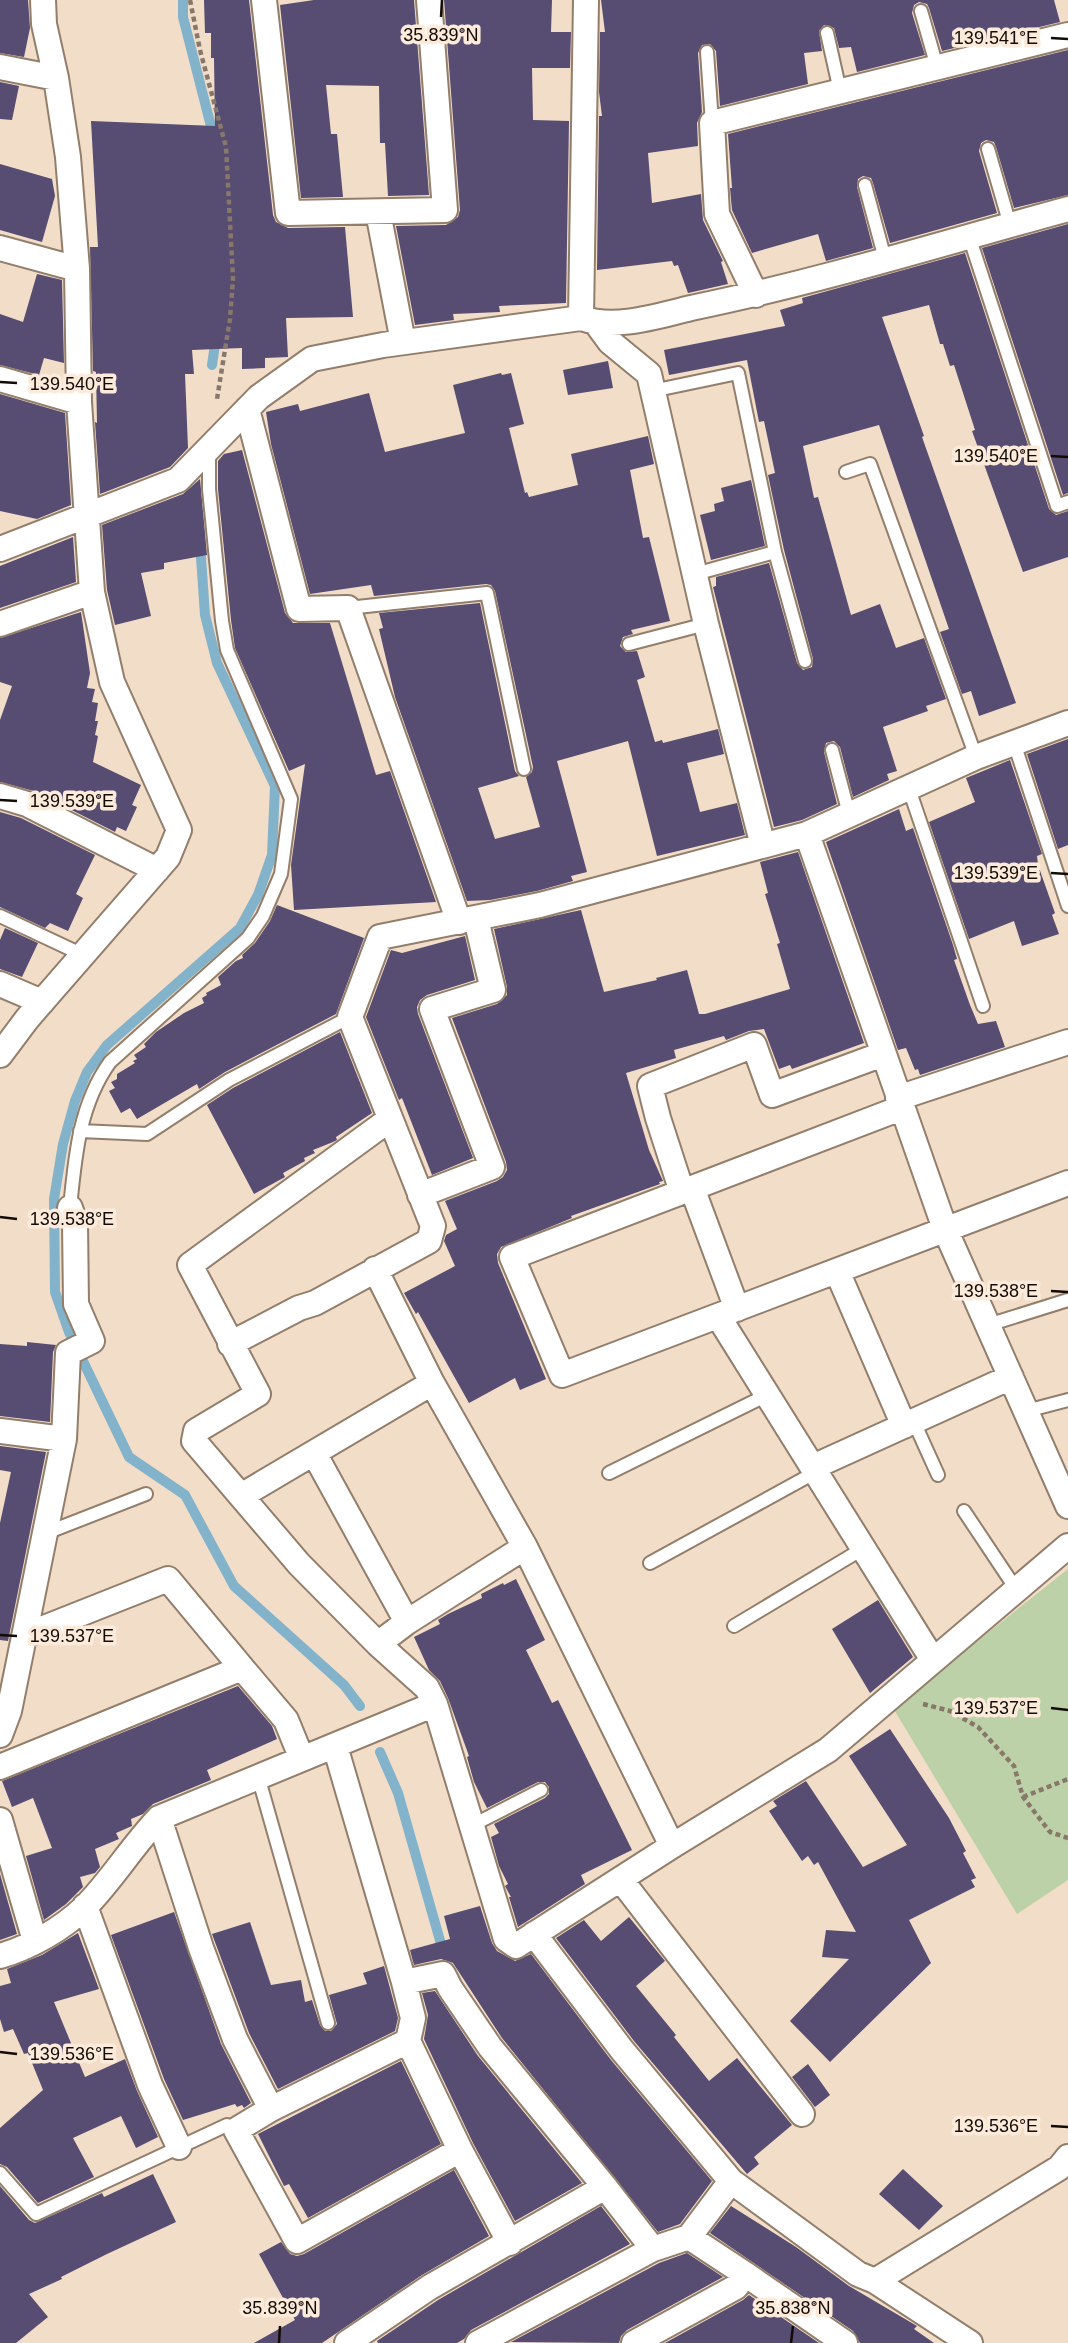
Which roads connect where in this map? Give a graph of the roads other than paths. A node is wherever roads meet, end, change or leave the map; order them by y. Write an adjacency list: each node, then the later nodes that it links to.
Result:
1 (43, 0): 11 (street)
2 (264, 0): 17 (street)
3 (429, 0): 17 (street)
4 (586, 0): 24 (street)
5 (921, 12): 10 (lane)
6 (827, 33): 12 (lane)
7 (1068, 35): 10 (street)
8 (708, 52): 13 (lane)
9 (0, 67): 11 (street)
10 (937, 67): 12 (street)
11 (56, 78): 22 (street)
12 (840, 91): 13 (street)
13 (712, 122): 23 (street)
14 (988, 149): 18 (lane)
15 (865, 185): 21 (lane)
16 (1068, 209): 18 (street)
17 (378, 212): 25 (street)
18 (1010, 225): 19 (street)
19 (969, 236): 21 (street); 32 (lane)
20 (0, 248): 22 (street)
21 (885, 260): 23 (street)
22 (77, 268): 28 (street)
23 (756, 295): 24 (street)
24 (588, 320): 25 (street); 27 (street)
25 (403, 342): 29 (street)
26 (0, 379): 28 (street)
27 (652, 391): 35 (lane); 36 (street)
28 (79, 402): 33 (street)
29 (247, 410): 30 (street); 38 (street)
30 (209, 449): 33 (street); 67 (lane)
31 (846, 472): 46 (lane)
32 (1068, 502)
33 (87, 515): 34 (street); 37 (street)
34 (0, 549)
35 (775, 552): 36 (lane); 42 (lane)
36 (695, 573): 40 (street)
37 (92, 592): 39 (street); 53 (street)
38 (348, 608): 47 (lane); 56 (street)
39 (0, 624)
40 (706, 624): 41 (lane); 52 (street)
41 (629, 644)
42 (805, 662)
43 (1068, 723): 44 (street)
44 (1014, 743): 46 (street); 54 (lane)
45 (832, 750): 50 (lane)
46 (976, 757): 48 (street)
47 (524, 769)
48 (908, 786): 50 (street); 60 (lane)
49 (0, 796): 53 (street)
50 (849, 814): 51 (street)
51 (807, 834): 52 (street); 63 (street)
52 (763, 846): 56 (street)
53 (157, 870): 57 (street)
54 (1068, 906)
55 (0, 916): 57 (lane)
56 (467, 921): 61 (street); 70 (street)
57 (83, 955): 59 (street)
58 (0, 984): 59 (street)
59 (41, 1002): 64 (street)
60 (983, 1006)
61 (350, 1017): 66 (street); 67 (lane)
62 (1068, 1042): 65 (street)
63 (883, 1054): 65 (street); 69 (street)
64 (0, 1055)
65 (900, 1103): 69 (street); 72 (street)
66 (390, 1119): 70 (street); 78 (street)
67 (80, 1131): 71 (lane)
68 (1068, 1184): 72 (street)
69 (687, 1190): 76 (street); 76 (street)
70 (420, 1195): 73 (street)
71 (70, 1208): 86 (street)
72 (945, 1229): 74 (street); 77 (street)
73 (375, 1269): 78 (street); 80 (street)
74 (837, 1271): 76 (street); 84 (street)
75 (1068, 1300): 77 (lane)
76 (727, 1313): 81 (street)
77 (988, 1325): 79 (street)
78 (230, 1344): 92 (street)
79 (1011, 1377): 83 (street); 84 (street)
80 (432, 1383): 87 (street); 97 (street)
81 (767, 1395): 88 (street); 89 (lane)
82 (1068, 1400): 83 (lane)
83 (1026, 1411): 93 (street)
84 (909, 1424): 88 (street); 90 (lane)
85 (0, 1431): 86 (street)
86 (64, 1439): 95 (street)
87 (314, 1453): 92 (street); 101 (street)
88 (815, 1470): 98 (street); 99 (lane)
89 (609, 1473)
90 (938, 1475)
91 (146, 1494): 95 (lane)
92 (241, 1496): 104 (street)
93 (1068, 1506)
94 (964, 1511): 100 (lane)
95 (46, 1533): 103 (street)
96 (1068, 1546): 100 (street)
97 (526, 1547): 101 (street); 117 (street)
98 (864, 1548): 102 (lane); 105 (street)
99 (650, 1563)
100 (1016, 1589): 105 (street)
101 (407, 1622): 104 (street)
102 (734, 1626)
103 (24, 1636): 106 (street); 108 (street)
104 (378, 1644): 107 (street)
105 (933, 1660): 117 (street)
106 (242, 1668): 110 (street); 111 (street)
107 (435, 1704): 109 (street); 116 (street)
108 (0, 1735)
109 (335, 1746): 110 (street); 123 (street)
110 (302, 1759): 112 (street)
111 (0, 1767)
112 (258, 1776): 114 (street); 124 (lane)
113 (541, 1790): 116 (lane)
114 (159, 1818): 119 (street); 126 (street)
115 (0, 1820): 121 (street)
116 (471, 1826): 120 (street)
117 (672, 1846): 118 (street)
118 (621, 1880): 120 (street); 127 (street)
119 (85, 1906): 121 (street); 129 (street)
120 (534, 1934): 133 (street)
121 (35, 1941): 122 (street)
122 (0, 1956)
123 (404, 1982): 125 (street); 134 (street)
124 (328, 2023)
125 (408, 2041): 126 (street); 130 (street)
126 (271, 2109): 128 (street)
127 (802, 2114)
128 (236, 2130): 129 (lane); 130 (street)
129 (179, 2147): 132 (lane)
130 (460, 2150): 136 (street)
131 (1068, 2157): 139 (street)
132 (0, 2174)
133 (731, 2181): 135 (street); 139 (street)
134 (605, 2188): 136 (street); 137 (street)
135 (689, 2237): 137 (street); 138 (street)
136 (510, 2243): 140 (street)
137 (653, 2249): 141 (street)
138 (745, 2274): 142 (street); 143 (street)
139 (875, 2281): 144 (street)
140 (346, 2343)
141 (478, 2343)
142 (634, 2343)
143 (845, 2343)
144 (970, 2343)

